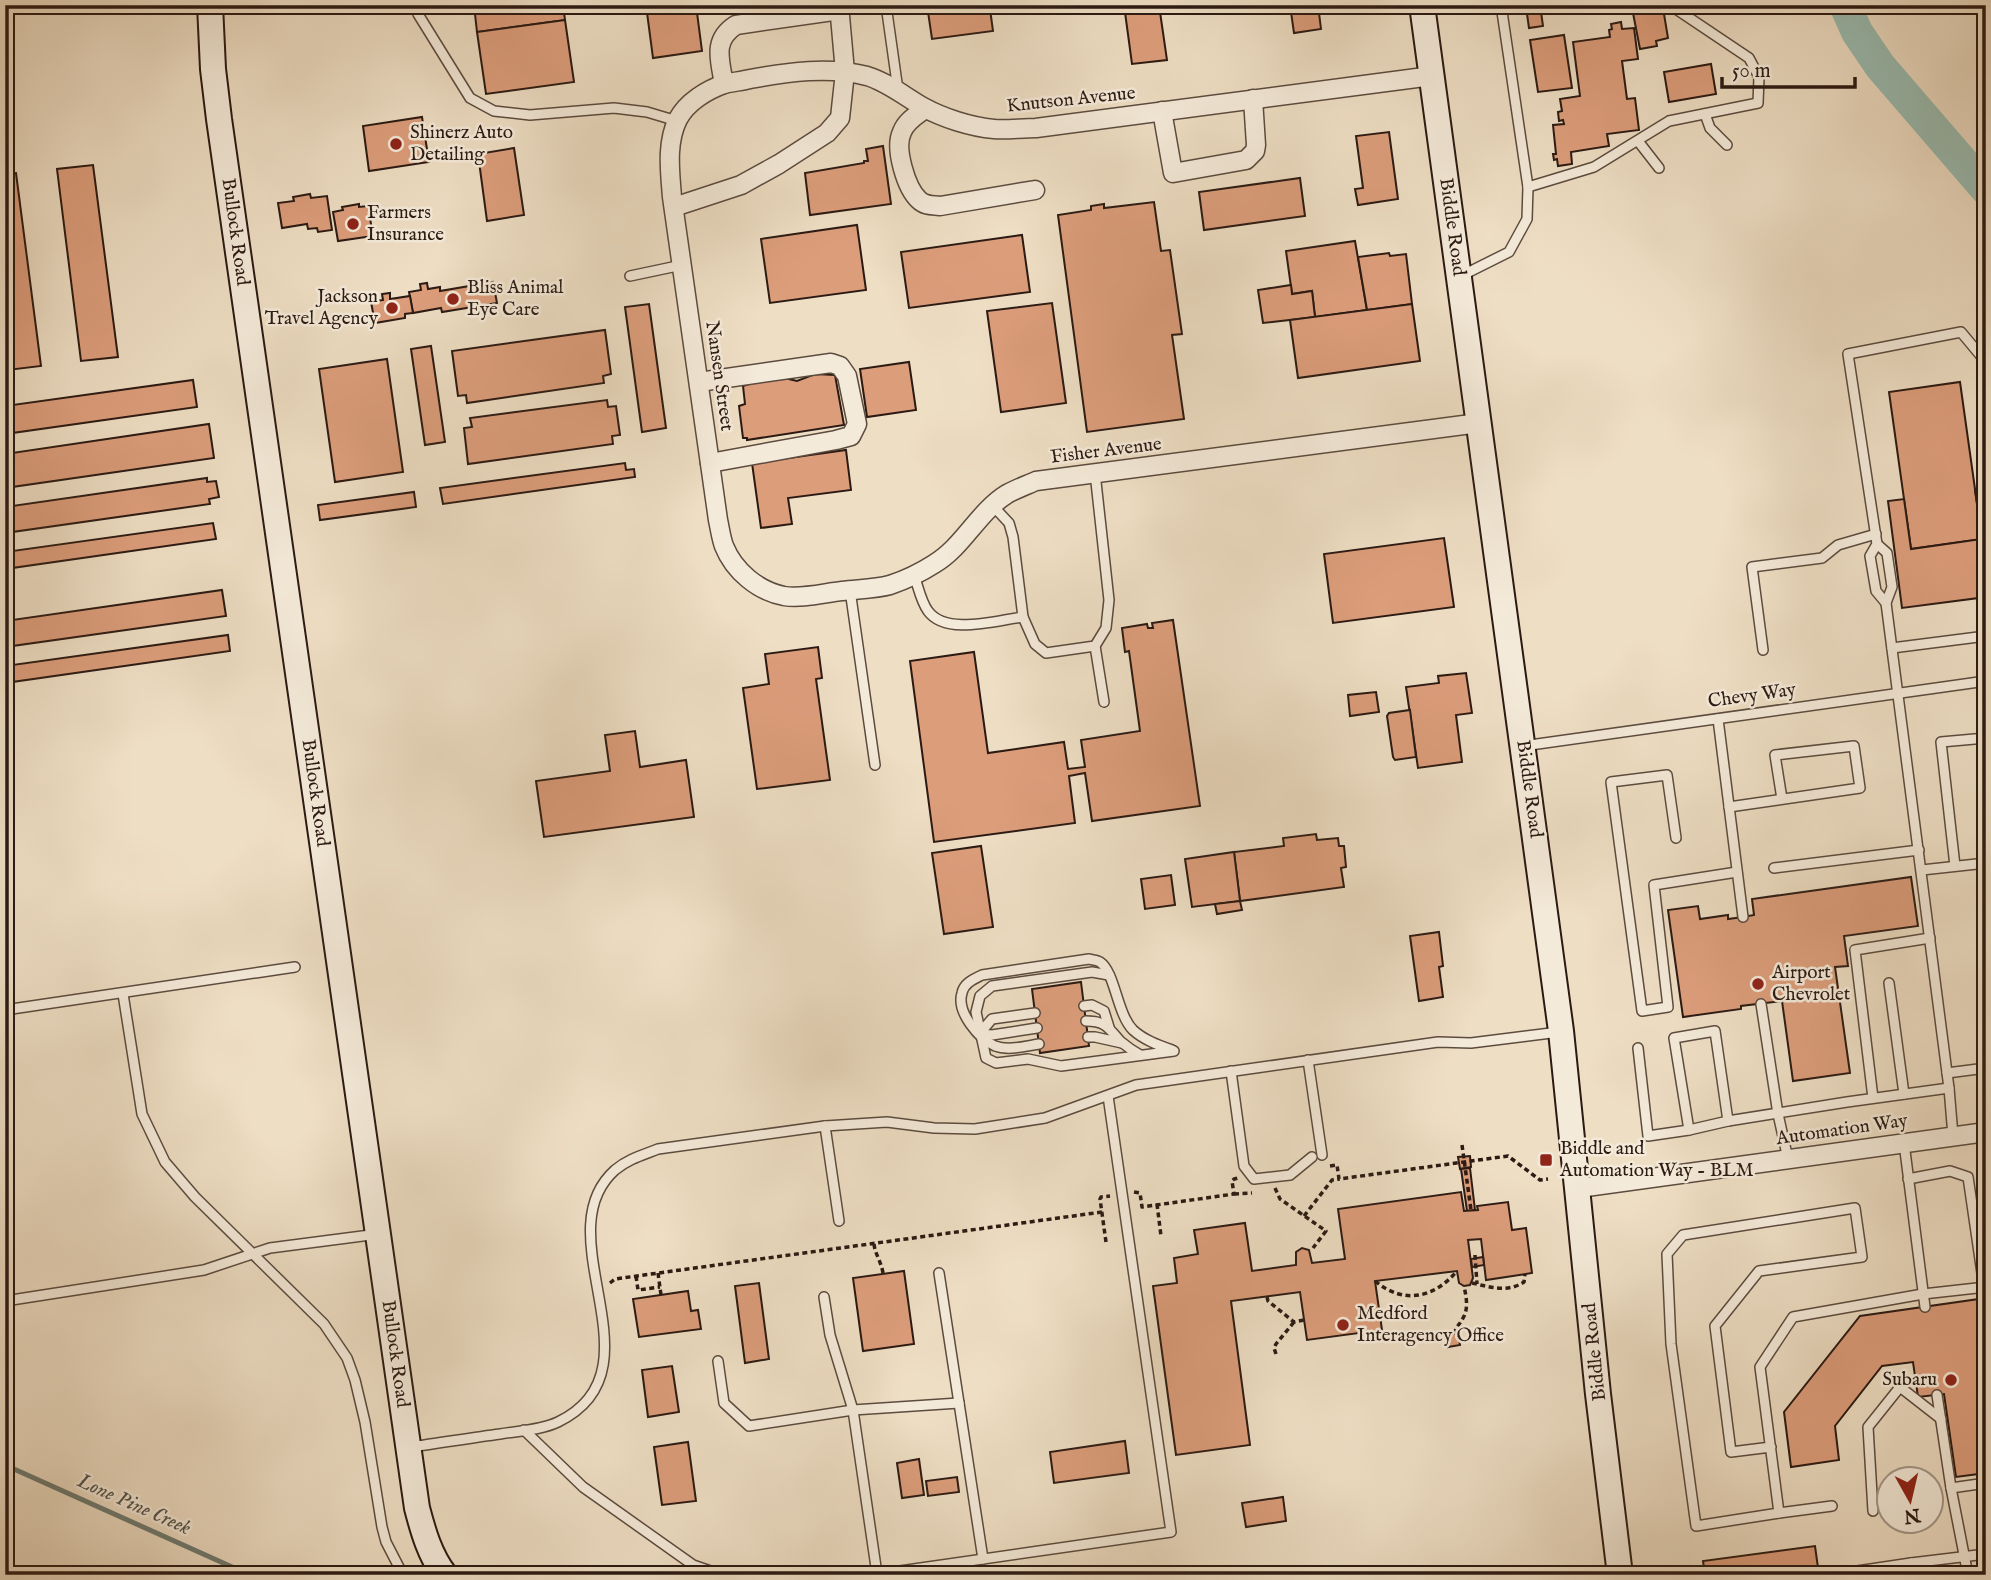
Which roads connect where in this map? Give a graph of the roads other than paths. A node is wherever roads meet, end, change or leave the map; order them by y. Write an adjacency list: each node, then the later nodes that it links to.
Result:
1 (210, 5): 98 (main road, Bullock Road)
2 (886, 5): 11 (lane)
3 (1422, 5): 9 (main road, Biddle Road)
4 (1501, 5): 21 (lane)
5 (1670, 5): 15 (lane)
6 (840, 8): 8 (street); 10 (street)
7 (418, 14): 16 (lane)
8 (845, 72): 10 (street, Knutson Avenue); 11 (street, Knutson Avenue); 23 (street)
9 (1432, 76): 12 (street, Knutson Avenue); 26 (main road, Biddle Road)
10 (724, 84): 16 (street, Knutson Avenue)
11 (898, 92): 13 (street, Knutson Avenue)
12 (1254, 99): 14 (street, Knutson Avenue); 14 (street)
13 (926, 108): 14 (street, Knutson Avenue); 22 (street)
14 (1162, 111)
15 (1705, 114): 17 (lane); 19 (lane)
16 (677, 121): 18 (street, Knutson Avenue)
17 (1638, 141): 20 (lane); 21 (lane)
18 (670, 142): 23 (street, Nansen Street)
19 (1727, 145)
20 (1658, 168)
21 (1528, 187): 26 (lane)
22 (1035, 190)
23 (674, 208): 24 (street, Nansen Street)
24 (682, 265): 25 (lane); 28 (street, Nansen Street)
25 (630, 276)
26 (1459, 277): 29 (main road, Biddle Road)
27 (1986, 362): 33 (lane)
28 (699, 382): 30 (street, Nansen Street); 30 (street)
29 (1479, 423): 31 (street, Fisher Avenue); 48 (main road, Biddle Road)
30 (710, 463): 36 (street, Nansen Street)
31 (1095, 473): 32 (street, Fisher Avenue); 40 (lane)
32 (993, 506): 34 (street, Fisher Avenue); 38 (lane)
33 (1877, 539): 37 (lane); 37 (lane); 42 (lane)
34 (914, 575): 35 (street, Fisher Avenue); 38 (lane)
35 (850, 590): 36 (street, Fisher Avenue); 49 (lane)
36 (772, 593)
37 (1886, 603): 41 (lane)
38 (1023, 617): 40 (lane)
39 (1986, 636): 41 (lane)
40 (1095, 646): 45 (lane)
41 (1892, 648): 44 (lane)
42 (1763, 650)
43 (1986, 681): 44 (lane, Chevy Way)
44 (1899, 694): 46 (lane, Chevy Way); 53 (lane)
45 (1104, 702)
46 (1718, 719): 48 (lane, Chevy Way); 51 (lane)
47 (1986, 737): 55 (lane)
48 (1523, 746): 72 (main road, Biddle Road)
49 (875, 765)
50 (1782, 799): 50 (lane); 51 (lane)
51 (1729, 807): 58 (lane)
52 (1676, 838): 58 (lane)
53 (1919, 850): 56 (lane); 57 (lane)
54 (1986, 863): 55 (lane)
55 (1955, 866): 57 (lane)
56 (1774, 868)
57 (1922, 870): 60 (lane)
58 (1737, 872): 59 (lane)
59 (1743, 917)
60 (1930, 939): 82 (lane); 86 (lane)
61 (295, 967): 64 (lane)
62 (1108, 975): 73 (lane); 73 (lane); 78 (lane)
63 (1889, 983): 84 (lane)
64 (123, 994): 67 (lane); 99 (lane)
65 (1761, 1004): 87 (lane)
66 (1084, 1006): 70 (lane)
67 (5, 1010)
68 (1035, 1013): 73 (lane)
69 (1086, 1021): 70 (lane)
70 (1109, 1027): 75 (lane)
71 (1037, 1028): 73 (lane)
72 (1561, 1031): 79 (lane); 96 (main road, Biddle Road)
73 (979, 1034): 76 (lane); 78 (lane)
74 (1088, 1037): 75 (lane)
75 (1122, 1043): 78 (lane)
76 (1039, 1044)
77 (1638, 1048): 90 (lane)
78 (1140, 1055)
79 (1308, 1060): 81 (lane); 81 (lane)
80 (1986, 1068): 82 (lane)
81 (1231, 1071): 85 (lane)
82 (1947, 1073): 83 (lane)
83 (1949, 1088): 84 (lane); 92 (lane)
84 (1904, 1094): 86 (lane)
85 (1108, 1096): 89 (lane); 121 (lane)
86 (1873, 1098): 87 (lane)
87 (1778, 1114): 88 (lane); 94 (lane)
88 (1728, 1121): 90 (lane); 90 (lane)
89 (825, 1126): 97 (lane); 111 (lane)
90 (1689, 1130)
91 (1986, 1132): 92 (street, Automation Way)
92 (1952, 1136): 93 (street, Automation Way)
93 (1903, 1143): 94 (street, Automation Way); 95 (lane)
94 (1788, 1159): 96 (street, Automation Way)
95 (1908, 1179): 101 (lane); 102 (lane)
96 (1579, 1188): 128 (main road, Biddle Road)
97 (839, 1221)
98 (378, 1234): 99 (lane); 113 (main road, Bullock Road)
99 (252, 1253): 104 (lane); 124 (lane)
100 (939, 1273): 108 (lane)
101 (1985, 1287): 102 (lane)
102 (1923, 1294): 105 (lane); 112 (lane)
103 (824, 1297): 109 (lane)
104 (5, 1301)
105 (1924, 1307)
106 (718, 1361): 109 (lane)
107 (1937, 1395): 110 (lane)
108 (959, 1403): 109 (lane); 121 (lane)
109 (853, 1410): 123 (lane)
110 (1941, 1419): 115 (lane); 117 (lane)
111 (524, 1430): 113 (lane); 126 (lane)
112 (1771, 1447): 118 (lane); 118 (lane)
113 (408, 1448): 125 (main road, Bullock Road)
114 (1986, 1483): 115 (lane)
115 (1951, 1488): 120 (lane)
116 (1832, 1506): 118 (lane)
117 (1873, 1511)
118 (1779, 1513)
119 (1986, 1554): 120 (lane)
120 (1966, 1556): 122 (lane); 131 (lane)
121 (983, 1559): 123 (lane)
122 (1911, 1563): 129 (lane); 130 (lane)
123 (877, 1574): 127 (lane)
124 (402, 1575)
125 (445, 1575)
126 (722, 1575)
127 (872, 1575)
128 (1620, 1575)
129 (1845, 1575)
130 (1912, 1575)
131 (1968, 1575)

